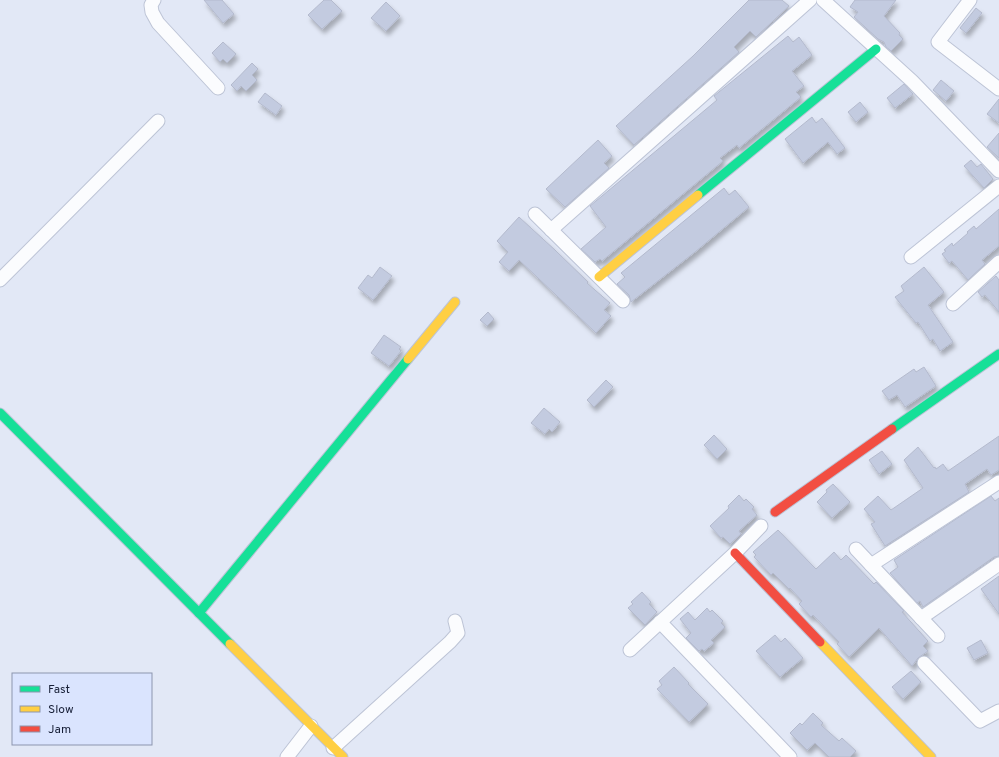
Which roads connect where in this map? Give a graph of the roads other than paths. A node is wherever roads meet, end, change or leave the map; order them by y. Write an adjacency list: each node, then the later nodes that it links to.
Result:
1 (154, 0): 7 (street)
2 (810, 0): 13 (street)
3 (823, 0): 5 (street)
4 (970, 0): 8 (street)
5 (837, 5): 6 (street)
6 (876, 49): 10 (street); 16 (street)
7 (218, 88)
8 (999, 89)
9 (158, 121): 17 (street)
10 (999, 171)
11 (999, 186): 14 (street)
12 (535, 214): 13 (street)
13 (551, 230): 16 (street)
14 (911, 257)
15 (999, 262): 20 (street)
16 (600, 278): 18 (street)
17 (0, 280)
18 (623, 301)
19 (455, 302): 30 (street)
20 (952, 304)
21 (999, 354): 24 (street)
22 (0, 413): 30 (street)
23 (999, 482): 29 (street)
24 (775, 512)
25 (762, 526): 27 (street)
26 (856, 548): 29 (street)
27 (735, 553): 33 (street); 43 (street)
28 (999, 564): 31 (street)
29 (871, 565): 31 (street)
30 (198, 614): 38 (street)
31 (922, 618): 34 (street)
32 (455, 621): 39 (street)
33 (660, 622): 35 (street); 42 (street)
34 (938, 636)
35 (630, 650)
36 (924, 663): 37 (street)
37 (999, 711)
38 (311, 726): 39 (street); 40 (street)
39 (333, 748): 41 (street)
40 (287, 757)
41 (343, 757)
42 (790, 757)
43 (931, 757)

